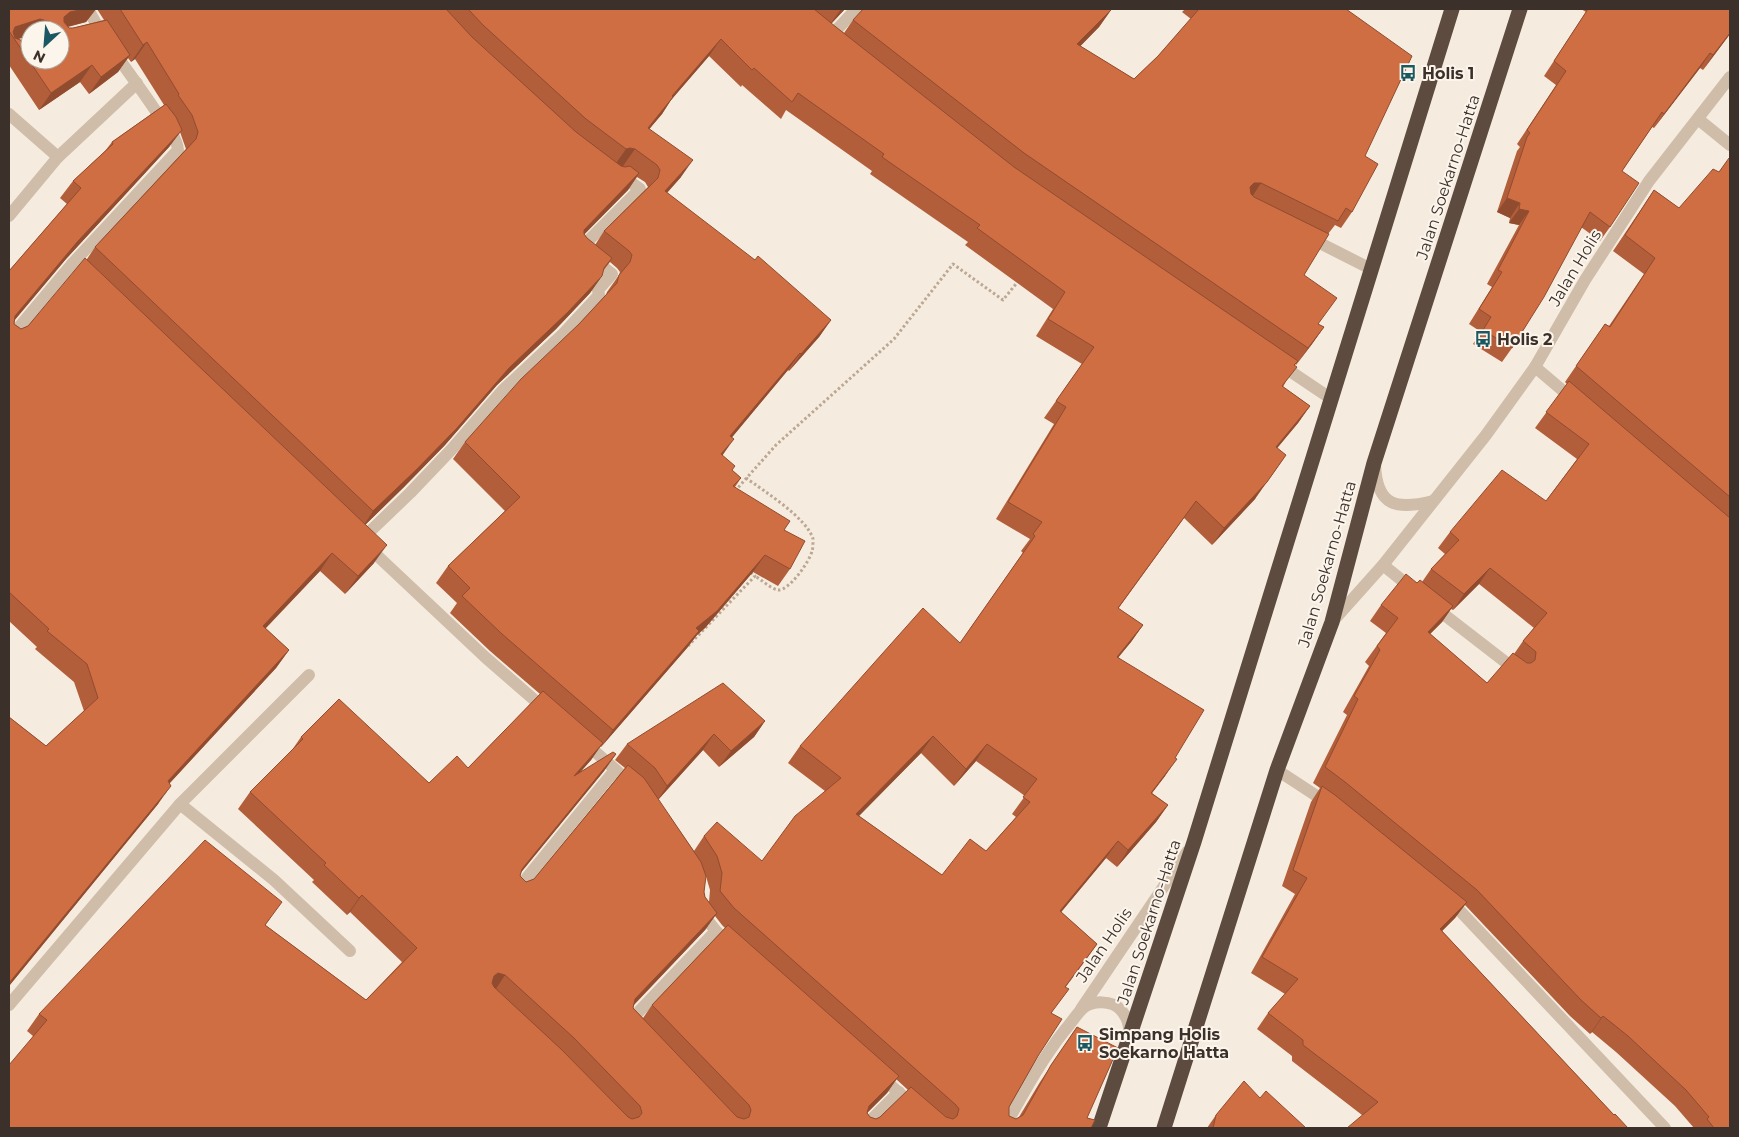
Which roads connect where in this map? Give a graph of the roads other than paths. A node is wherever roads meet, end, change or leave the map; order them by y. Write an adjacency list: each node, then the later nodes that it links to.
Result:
1 (88, 9): 7 (street)
2 (856, 9): 5 (street)
3 (1452, 9): 16 (highway, Jalan Soekarno-Hatta)
4 (1520, 9): 23 (highway, Jalan Soekarno-Hatta)
5 (829, 38)
6 (1730, 77): 9 (street, Jalan Holis)
7 (137, 83): 11 (street); 15 (street)
8 (9, 114): 11 (street)
9 (1698, 119): 10 (street); 20 (street, Jalan Holis)
10 (1730, 145)
11 (58, 157): 13 (street)
12 (606, 170): 29 (street)
13 (9, 216)
14 (1297, 232): 16 (street)
15 (72, 264): 17 (street); 18 (street)
16 (1371, 268): 21 (highway, Jalan Soekarno-Hatta)
17 (101, 291)
18 (9, 339)
19 (1266, 355): 21 (street)
20 (1535, 367): 22 (street); 24 (street, Jalan Holis)
21 (1330, 398): 36 (highway, Jalan Soekarno-Hatta)
22 (1588, 412)
23 (1374, 463): 24 (street); 26 (highway, Jalan Soekarno-Hatta)
24 (1433, 501): 25 (street, Jalan Holis)
25 (1383, 564): 26 (street, Jalan Holis); 27 (street)
26 (1332, 622): 32 (highway, Jalan Soekarno-Hatta)
27 (1517, 671)
28 (309, 674): 34 (street)
29 (553, 716)
30 (576, 735): 31 (street)
31 (616, 770): 33 (street); 37 (street)
32 (1277, 770): 35 (street); 53 (highway, Jalan Soekarno-Hatta)
33 (644, 797)
34 (180, 804): 41 (street); 43 (street)
35 (1336, 810)
36 (1194, 842): 44 (street, Jalan Holis); 46 (highway, Jalan Soekarno-Hatta)
37 (516, 891)
38 (1439, 894): 54 (street)
39 (701, 901): 40 (street)
40 (716, 931): 42 (street); 45 (street)
41 (350, 951)
42 (745, 957)
43 (9, 1005)
44 (1075, 1017): 46 (street, Jalan Holis); 51 (street, Jalan Holis)
45 (642, 1036)
46 (1126, 1045): 52 (highway, Jalan Soekarno-Hatta)
47 (870, 1067): 48 (street)
48 (899, 1092): 49 (street); 50 (street)
49 (863, 1128)
50 (939, 1128)
51 (1004, 1128)
52 (1099, 1128)
53 (1164, 1128)
54 (1665, 1128)

